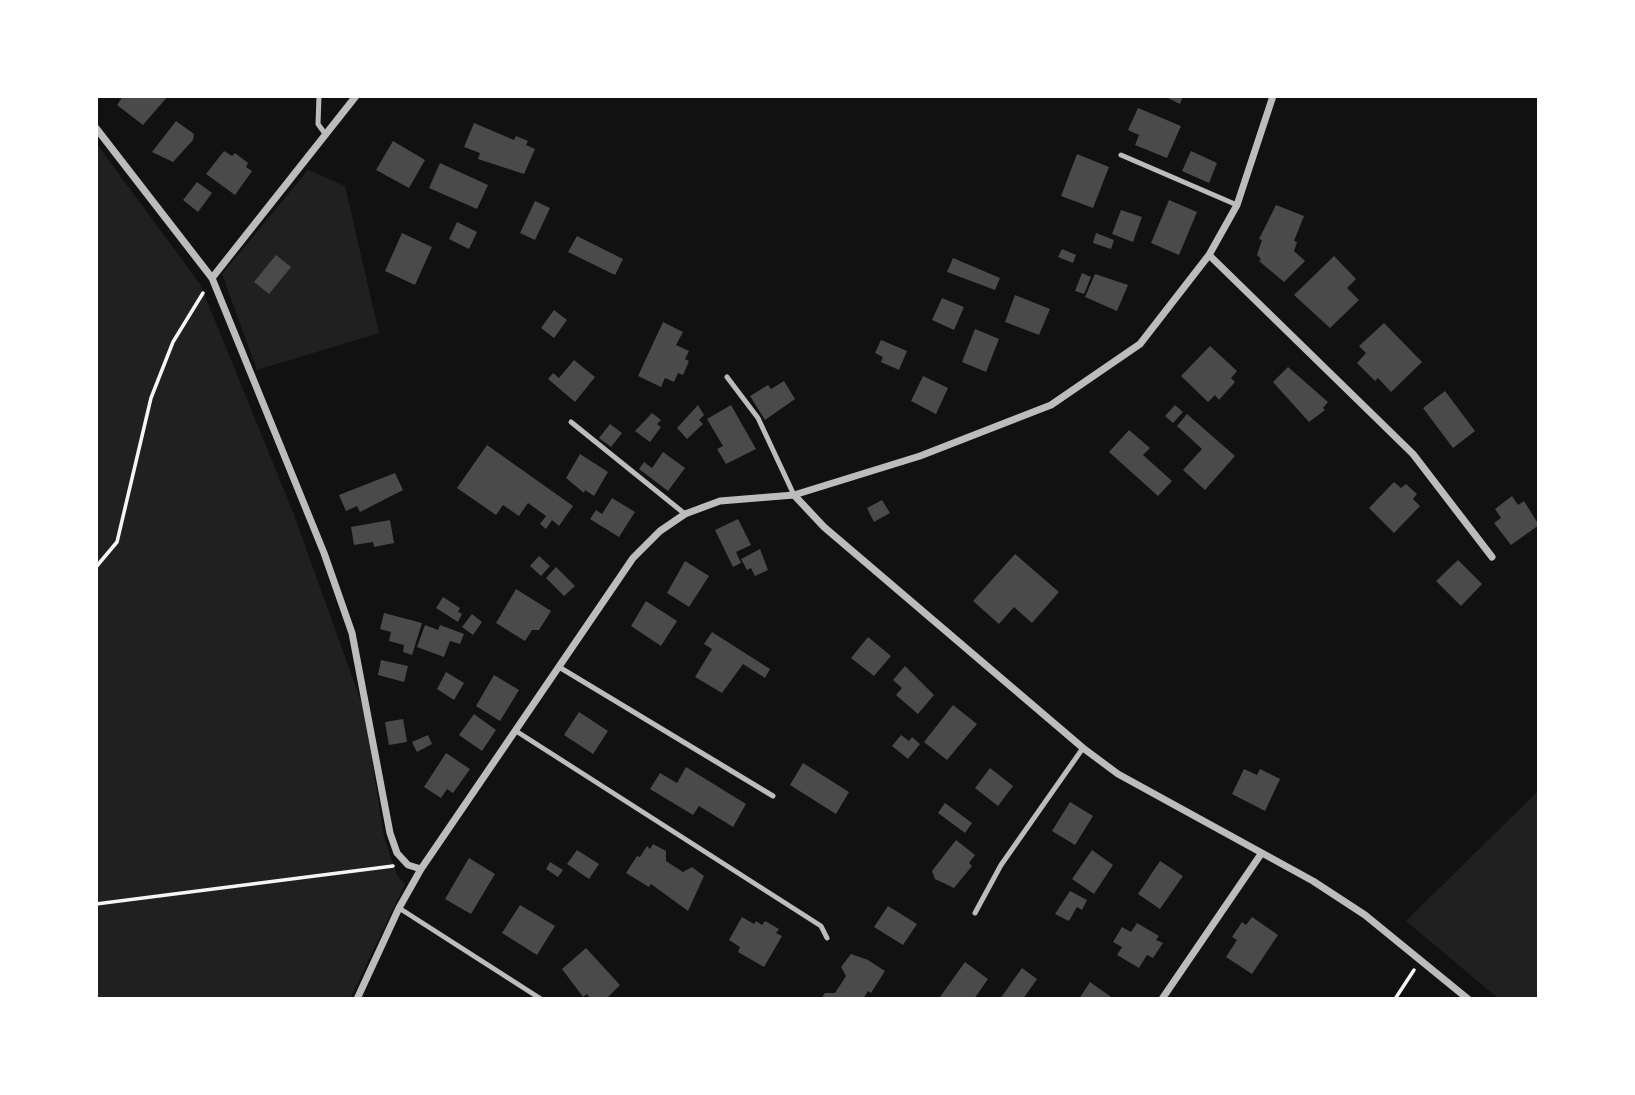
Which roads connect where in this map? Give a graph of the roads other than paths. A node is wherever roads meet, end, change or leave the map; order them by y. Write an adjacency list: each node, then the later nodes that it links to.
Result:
1 (319, 96): 5 (lane)
2 (356, 96): 5 (street)
3 (1273, 96): 7 (street)
4 (96, 128): 9 (street)
5 (326, 135): 9 (street)
6 (1121, 155): 7 (lane)
7 (1237, 205): 8 (street)
8 (1209, 255): 12 (street); 14 (street)
9 (212, 278): 20 (street)
10 (727, 377): 12 (lane)
11 (571, 422): 13 (lane)
12 (794, 495): 13 (street); 17 (street)
13 (685, 514): 15 (street)
14 (1492, 557)
15 (559, 667): 16 (street); 18 (lane)
16 (516, 732): 20 (street); 23 (lane)
17 (1083, 748): 19 (street); 22 (lane)
18 (773, 796)
19 (1261, 854): 26 (street); 27 (street)
20 (421, 869): 21 (street)
21 (399, 908): 24 (street); 25 (lane)
22 (975, 913)
23 (827, 938)
24 (358, 999)
25 (541, 999)
26 (1161, 999)
27 (1468, 999)

